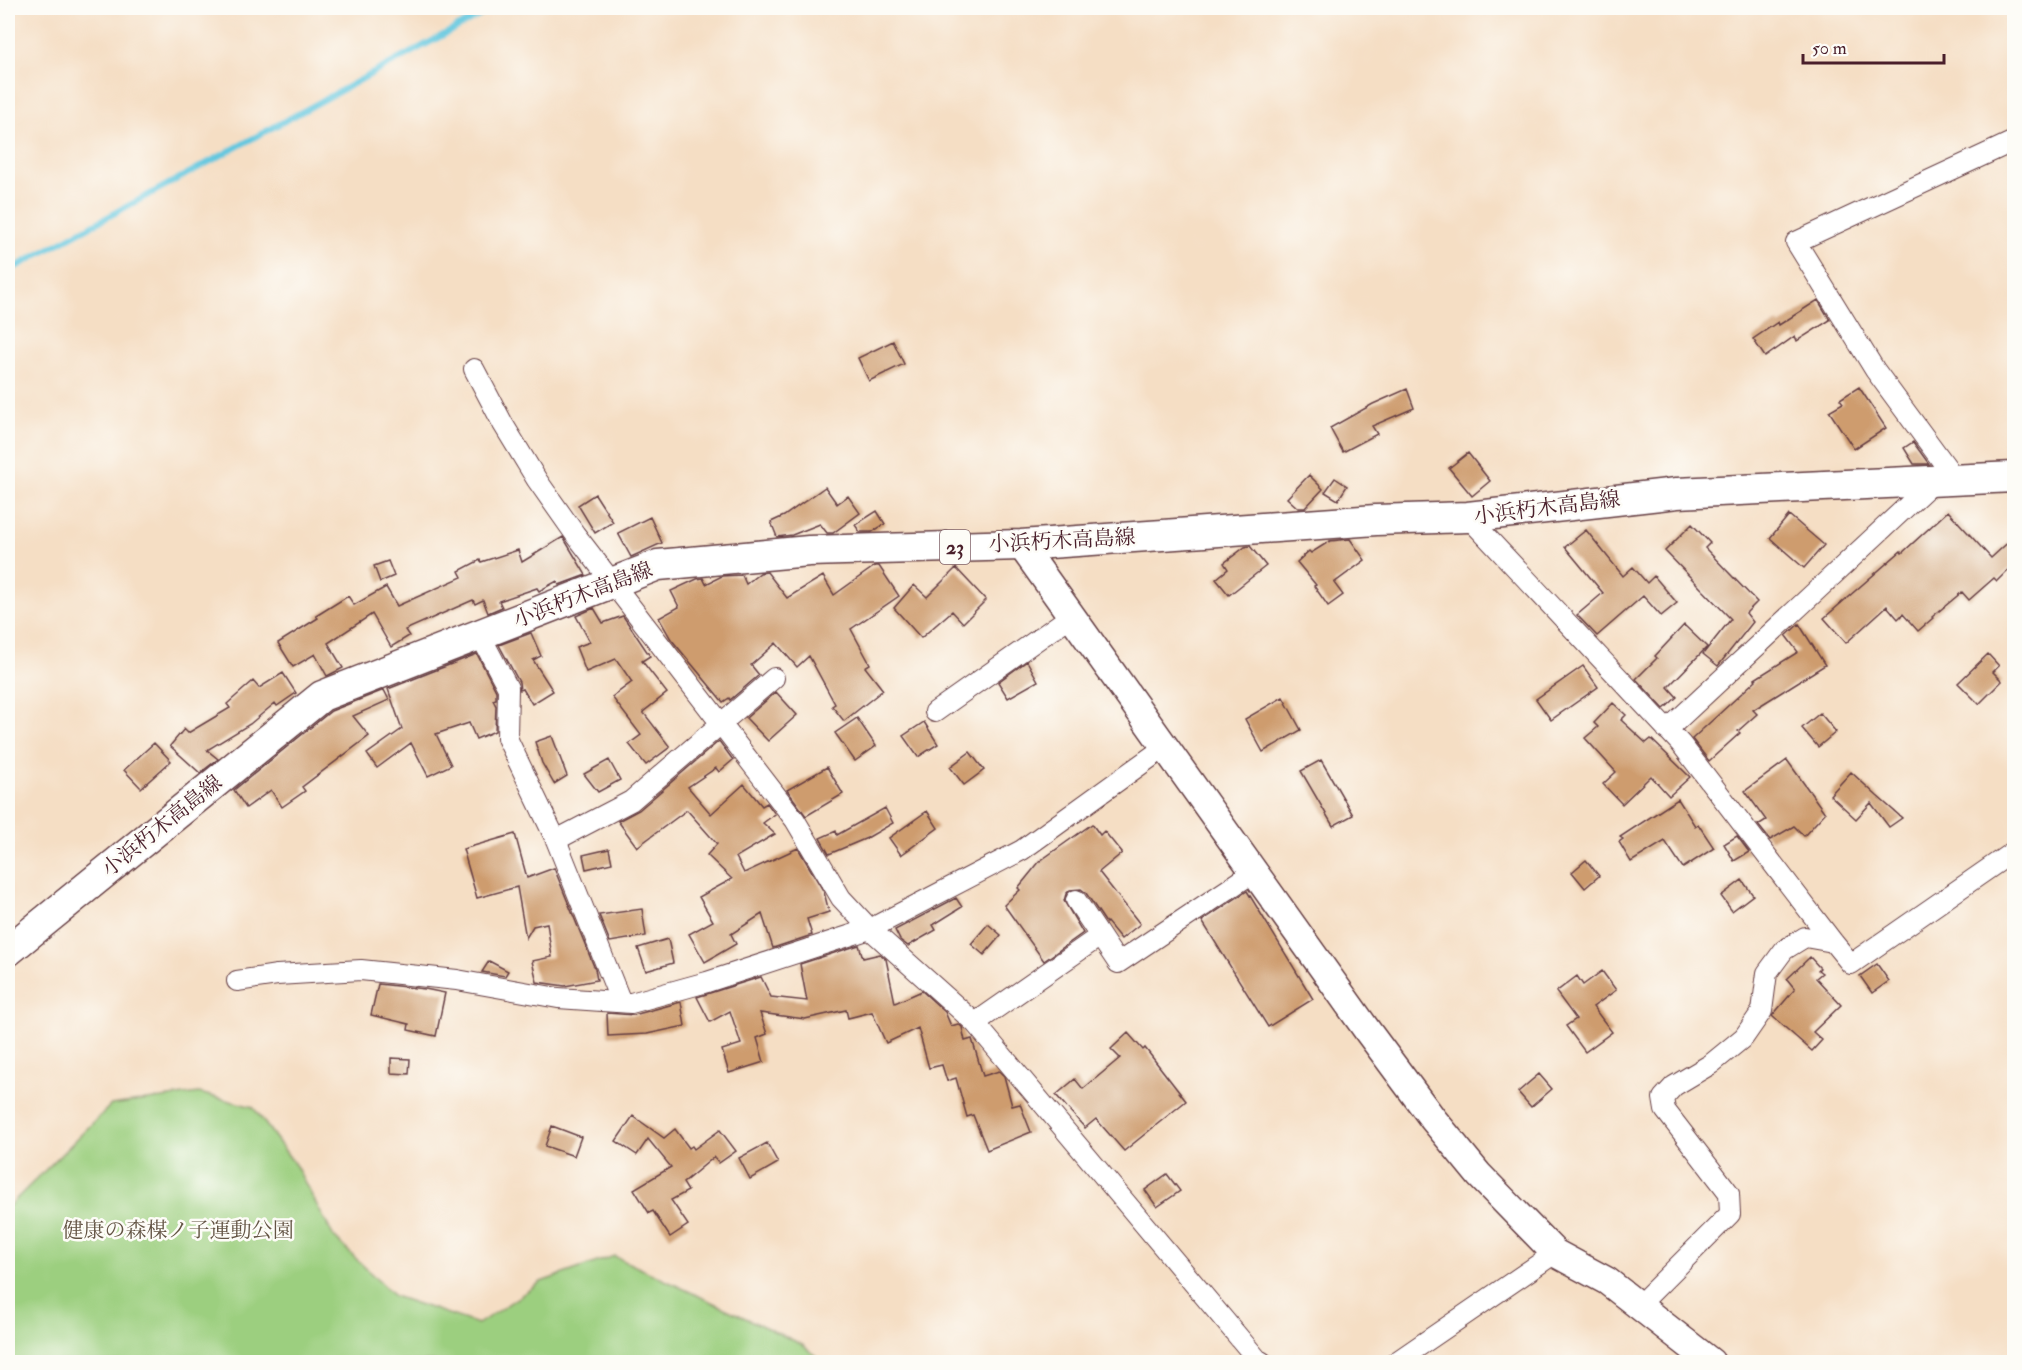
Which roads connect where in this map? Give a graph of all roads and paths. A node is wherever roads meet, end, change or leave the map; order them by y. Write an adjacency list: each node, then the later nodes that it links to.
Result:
1 (2014, 141): 4 (street)
2 (474, 369): 7 (street)
3 (2011, 474): 4 (main road, 小浜朽木高島線 / 23)
4 (1944, 481): 5 (main road, 小浜朽木高島線 / 23); 13 (street)
5 (1468, 517): 6 (main road, 小浜朽木高島線 / 23); 13 (street)
6 (1021, 545): 7 (main road, 小浜朽木高島線 / 23); 8 (main road)
7 (613, 582): 9 (main road, 小浜朽木高島線 / 23); 12 (street)
8 (1071, 616): 11 (street); 14 (main road)
9 (480, 635): 15 (street); 22 (main road, 小浜朽木高島線 / 23)
10 (774, 678): 12 (street)
11 (935, 712)
12 (721, 724): 15 (street); 19 (street)
13 (1667, 730): 21 (street)
14 (1165, 747): 17 (main road); 19 (street)
15 (555, 840): 24 (street)
16 (2014, 851): 21 (street)
17 (1254, 872): 20 (street); 26 (main road)
18 (1076, 900): 20 (street)
19 (870, 929): 24 (street); 25 (street)
20 (1100, 936): 25 (street)
21 (1833, 942): 27 (street)
22 (8, 951)
23 (237, 981): 24 (street)
24 (621, 1002)
25 (975, 1023): 28 (street)
26 (1555, 1253): 27 (main road); 29 (street)
27 (1638, 1306): 30 (main road)
28 (1262, 1362)
29 (1396, 1362)
30 (1711, 1362)

